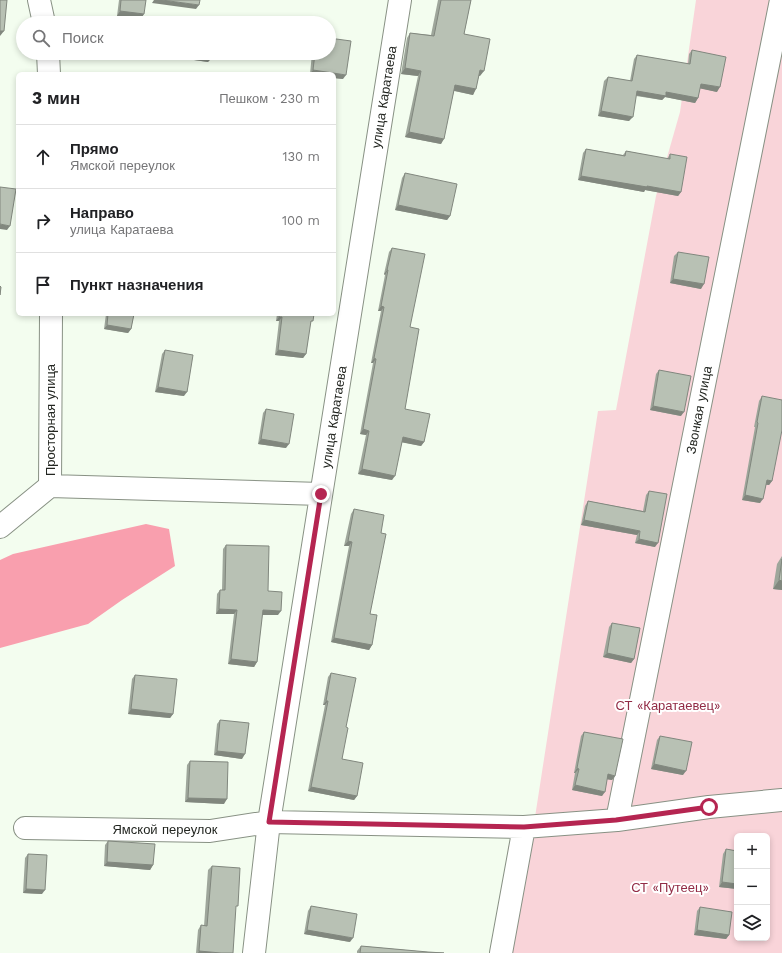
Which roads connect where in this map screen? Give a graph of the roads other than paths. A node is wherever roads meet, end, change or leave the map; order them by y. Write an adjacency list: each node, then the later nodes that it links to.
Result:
1 (39, 0): 4 (street)
2 (400, 0): 9 (street, улица Каратаева)
3 (781, 0): 12 (street, Звонкая улица)
4 (42, 16)
5 (48, 60): 6 (street)
6 (49, 72)
7 (51, 316): 8 (street, Просторная улица)
8 (50, 486): 9 (street); 10 (street, Просторная улица)
9 (321, 494): 13 (street, улица Каратаева)
10 (0, 527)
11 (782, 800): 12 (street, Ямской переулок)
12 (616, 820): 14 (street, Ямской переулок)
13 (269, 822): 14 (street, Ямской переулок); 15 (street, Ямской переулок); 16 (street, улица Каратаева)
14 (524, 827): 17 (street)
15 (25, 828)
16 (254, 953)
17 (501, 953)

